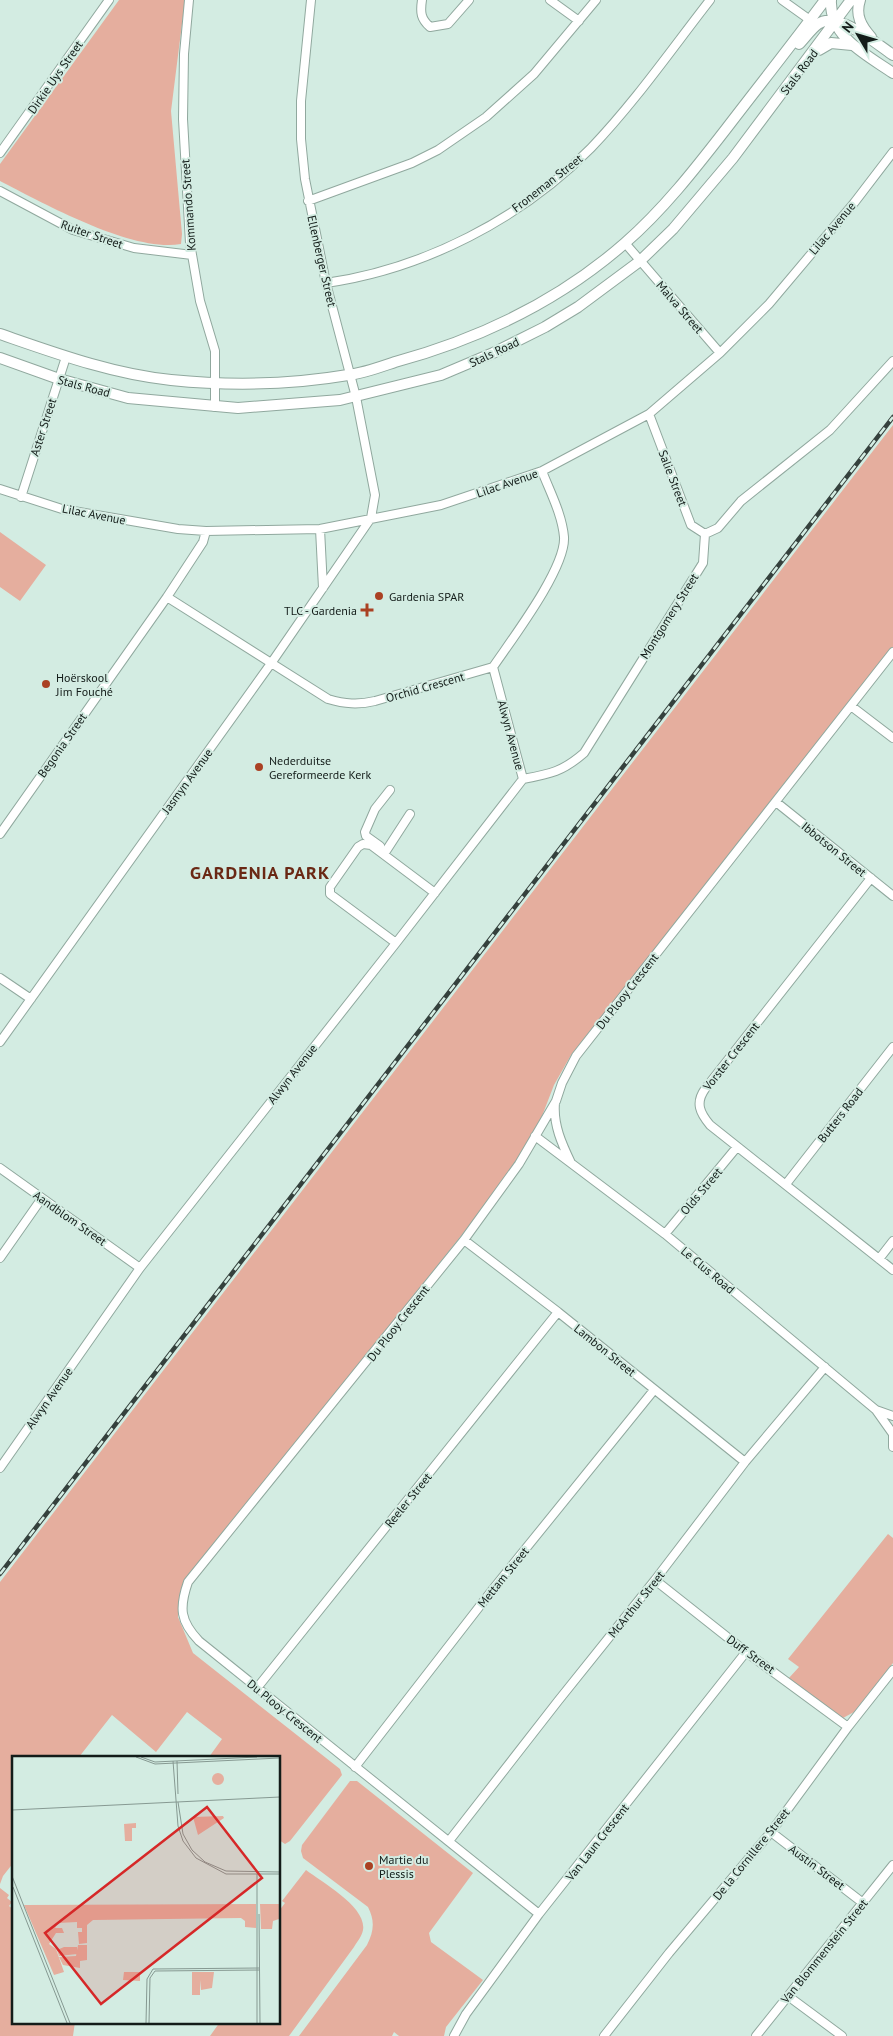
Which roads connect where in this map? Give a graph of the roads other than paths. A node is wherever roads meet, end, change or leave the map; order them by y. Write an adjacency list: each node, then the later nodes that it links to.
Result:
1 (109, 0): 23 (street, Dirkie Uys Street)
2 (189, 0): 27 (street, Kommando Street)
3 (311, 0): 25 (street, Ellenberger Street)
4 (422, 0): 5 (street)
5 (469, 0)
6 (550, 0): 15 (street)
7 (596, 0): 15 (street)
8 (710, 0): 29 (street, Froneman Street)
9 (782, 0): 14 (street)
10 (825, 0): 14 (street, Stals Road)
11 (831, 0): 16 (street)
12 (851, 0): 16 (street, Stals Road)
13 (860, 0): 18 (street)
14 (810, 20): 21 (street, Stals Road)
15 (579, 21): 25 (street)
16 (836, 22): 17 (street); 18 (street); 19 (street, Stals Road); 21 (street)
17 (852, 45): 19 (street); 20 (street)
18 (892, 54)
19 (804, 64): 28 (street, Stals Road)
20 (893, 73)
21 (757, 89): 26 (street, Stals Road)
22 (893, 152): 31 (street, Lilac Avenue)
23 (0, 153)
24 (0, 191): 27 (street, Ruiter Street)
25 (308, 201): 29 (street, Ellenberger Street)
26 (626, 243): 28 (street, Malva Street); 35 (street, Stals Road)
27 (192, 255): 37 (street, Kommando Street)
28 (640, 261): 31 (street, Malva Street); 38 (street, Stals Road)
29 (326, 283): 35 (street, Ellenberger Street)
30 (0, 334): 32 (street, Stals Road)
31 (720, 353): 40 (street, Lilac Avenue)
32 (66, 357): 36 (street, Aster Street); 37 (street, Stals Road)
33 (0, 358): 36 (street, Stals Road)
34 (893, 361): 47 (street)
35 (350, 375): 37 (street, Stals Road); 38 (street, Ellenberger Street)
36 (59, 380): 39 (street, Stals Road); 43 (street, Aster Street)
37 (215, 382): 39 (street, Kommando Street)
38 (356, 397): 39 (street, Stals Road); 44 (street, Ellenberger Street)
39 (215, 407)
40 (649, 414): 41 (street, Lilac Avenue); 47 (street, Salie Street)
41 (542, 471): 44 (street, Lilac Avenue); 52 (street)
42 (0, 489): 43 (street, Lilac Avenue)
43 (21, 497): 46 (street, Lilac Avenue)
44 (371, 518): 45 (street, Lilac Avenue); 48 (street, Jasmyn Avenue)
45 (320, 528): 46 (street, Lilac Avenue); 48 (street)
46 (206, 531): 49 (street, Begonia Street)
47 (705, 534): 55 (street, Montgomery Street)
48 (323, 588): 51 (street, Jasmyn Avenue)
49 (167, 597): 51 (street, Orchid Crescent); 59 (street, Begonia Street)
50 (893, 652): 53 (street, Du Plooy Crescent)
51 (272, 662): 52 (street, Orchid Crescent); 66 (street, Jasmyn Avenue)
52 (494, 667): 55 (street, Alwyn Avenue)
53 (851, 706): 54 (street); 57 (street, Du Plooy Crescent)
54 (893, 738)
55 (523, 779): 62 (street, Alwyn Avenue)
56 (390, 790): 60 (street)
57 (776, 802): 61 (street, Ibbotson Street); 69 (street, Du Plooy Crescent)
58 (410, 814): 60 (street)
59 (0, 834)
60 (386, 851): 62 (street)
61 (871, 878): 63 (street, Ibbotson Street); 71 (street, Vorster Crescent)
62 (437, 891): 64 (street, Alwyn Avenue); 64 (street)
63 (893, 896)
64 (396, 943): 81 (street, Alwyn Avenue)
65 (0, 978): 66 (street)
66 (30, 999): 67 (street, Jasmyn Avenue)
67 (0, 1042)
68 (893, 1047): 74 (street, Butters Road)
69 (556, 1101): 70 (street, Du Plooy Crescent); 72 (street)
70 (535, 1136): 72 (street, Le Clus Road); 77 (street, Du Plooy Crescent)
71 (737, 1147): 74 (street, Vorster Crescent); 76 (street, Olds Street)
72 (573, 1166): 76 (street, Le Clus Road)
73 (0, 1168): 75 (street, Aandblom Street)
74 (786, 1184): 80 (street, Vorster Crescent)
75 (42, 1198): 79 (street); 81 (street, Aandblom Street)
76 (665, 1234): 84 (street, Le Clus Road)
77 (464, 1240): 83 (street, Lambon Street); 95 (street, Du Plooy Crescent)
78 (893, 1241): 80 (street)
79 (0, 1258)
80 (879, 1259): 82 (street, Vorster Crescent)
81 (140, 1268): 91 (street, Alwyn Avenue)
82 (893, 1270)
83 (558, 1312): 85 (street, Lambon Street); 95 (street, Reeler Street)
84 (825, 1367): 86 (street, Le Clus Road); 90 (street, McArthur Street)
85 (654, 1390): 90 (street, Lambon Street); 97 (street, Mettam Street)
86 (876, 1410): 87 (street, Le Clus Road); 88 (street, Le Clus Road)
87 (893, 1416)
88 (893, 1434): 89 (street)
89 (893, 1447)
90 (746, 1462): 92 (street, McArthur Street)
91 (0, 1468)
92 (655, 1580): 93 (street, Duff Street); 99 (street, McArthur Street)
93 (746, 1652): 96 (street, Duff Street); 102 (street, Van Laun Crescent)
94 (893, 1670): 96 (street, De la Cornillere Street)
95 (257, 1688): 97 (street, Du Plooy Crescent)
96 (848, 1727): 98 (street, De la Cornillere Street)
97 (355, 1767): 99 (street, Du Plooy Crescent)
98 (771, 1832): 101 (street, Austin Street); 105 (street, De la Cornillere Street)
99 (449, 1841): 102 (street, Du Plooy Crescent)
100 (893, 1865): 101 (street, Van Blommenstein Street)
101 (863, 1903): 103 (street, Van Blommenstein Street)
102 (539, 1914): 104 (street, Van Laun Crescent)
103 (788, 1996): 106 (street, Van Blommenstein Street); 107 (street)
104 (454, 2036)
105 (604, 2036)
106 (756, 2036)
107 (842, 2036)

